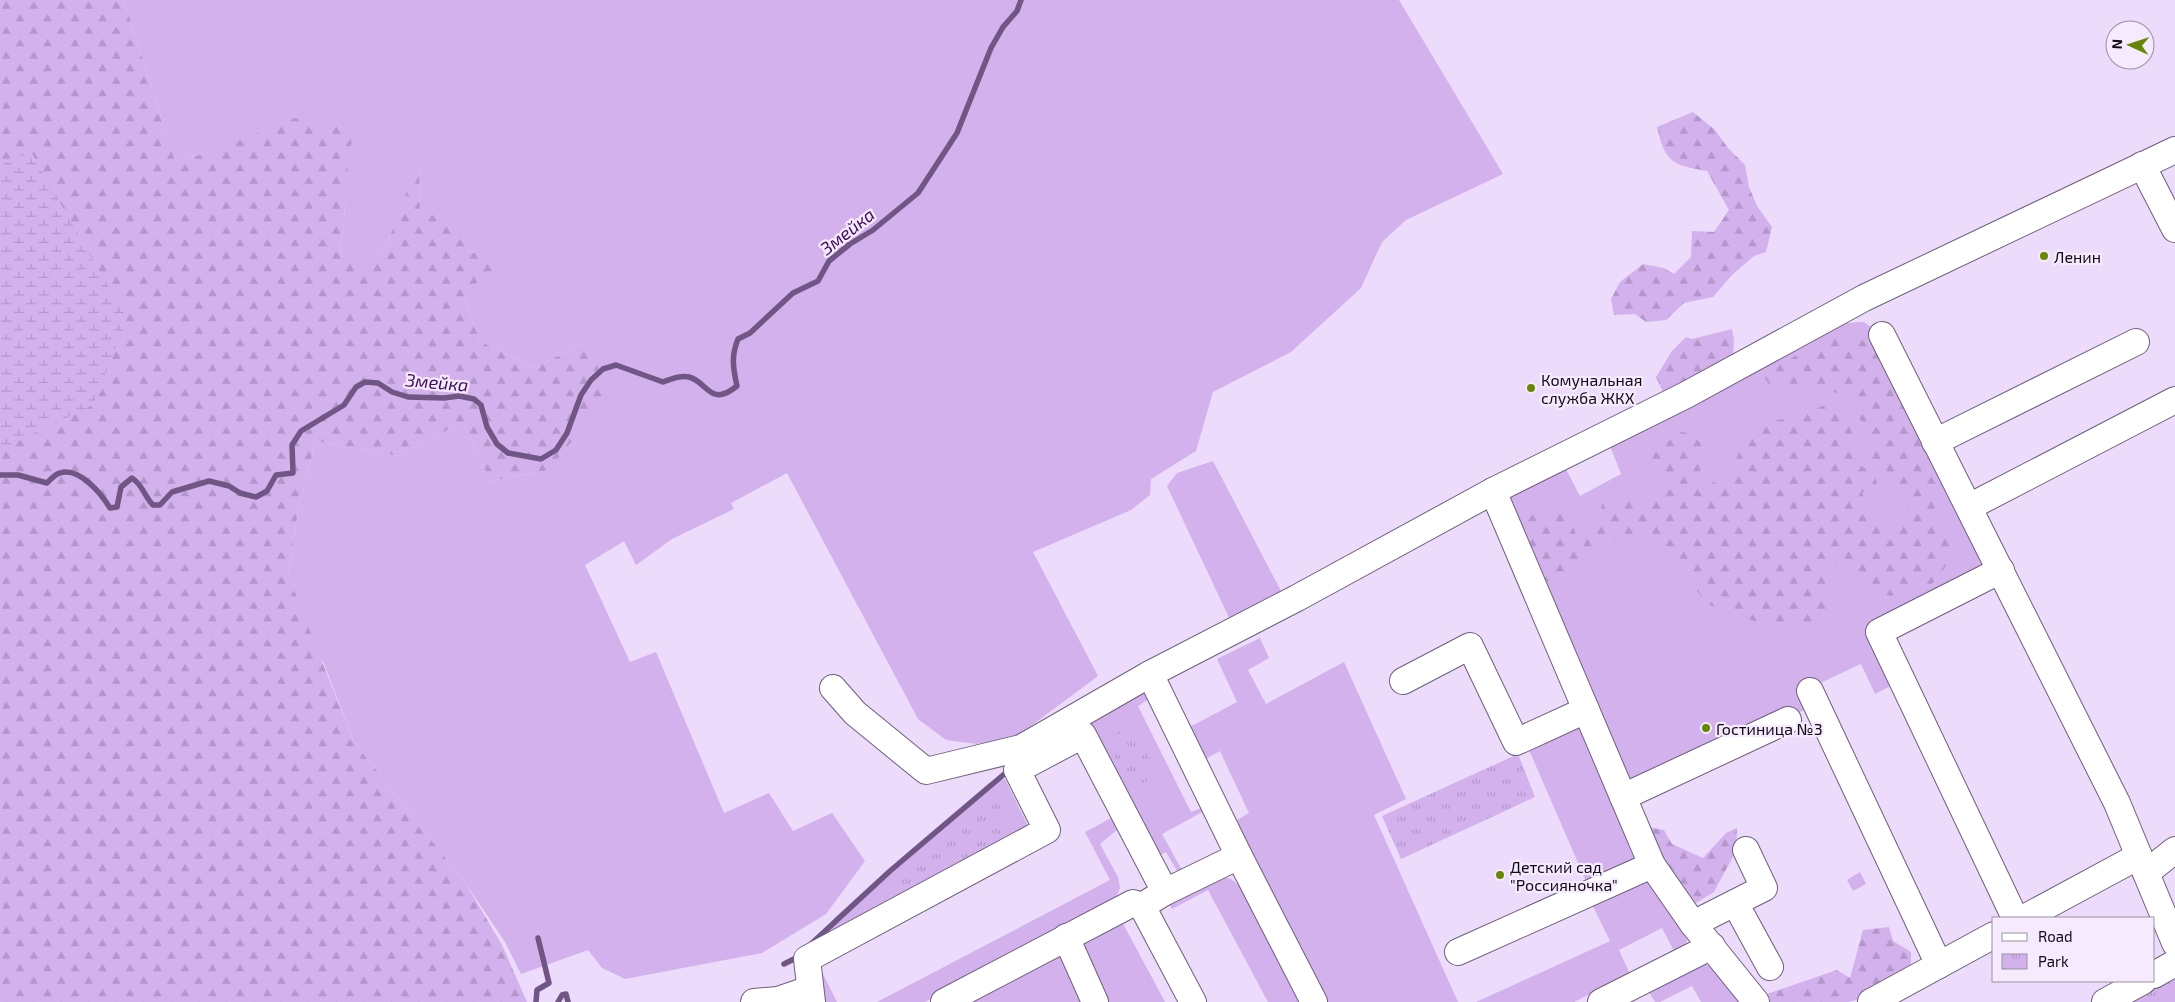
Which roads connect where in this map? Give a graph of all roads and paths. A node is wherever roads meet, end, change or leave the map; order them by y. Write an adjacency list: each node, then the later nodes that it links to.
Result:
1 (2175, 150): 2 (street)
2 (2142, 165): 3 (street); 8 (street)
3 (2175, 229)
4 (1882, 336): 7 (street)
5 (2136, 342): 7 (street)
6 (2175, 400): 9 (street)
7 (1935, 442): 9 (street)
8 (1493, 491): 11 (street); 15 (street)
9 (1968, 508): 10 (street)
10 (2001, 570): 21 (street); 26 (street)
11 (1150, 674): 13 (street); 20 (street)
12 (1403, 681): 15 (street)
13 (832, 688)
14 (1810, 691): 35 (street)
15 (1586, 710): 17 (street)
16 (1788, 720): 17 (street)
17 (1623, 797): 22 (street)
18 (1746, 850): 24 (street)
19 (2175, 850): 21 (street)
20 (1239, 856): 23 (street); 44 (street)
21 (2142, 864): 27 (street); 31 (street)
22 (1652, 865): 28 (street); 33 (street)
23 (1165, 892): 25 (street); 39 (street)
24 (1736, 903): 28 (street); 36 (street)
25 (1142, 906): 30 (street); 43 (street)
26 (2015, 917)
27 (2026, 917)
28 (1693, 924): 32 (street)
29 (1992, 936): 35 (street)
30 (1066, 937): 41 (street); 42 (street)
31 (2175, 943)
32 (1712, 946): 45 (street); 46 (street)
33 (1458, 952)
34 (2175, 963): 37 (street)
35 (1939, 965): 47 (street)
36 (1770, 968)
37 (2155, 974)
38 (2141, 982): 48 (street)
39 (811, 996): 40 (street)
40 (754, 1002)
41 (944, 1002)
42 (1095, 1002)
43 (1193, 1002)
44 (1314, 1002)
45 (1601, 1002)
46 (1756, 1002)
47 (1871, 1002)
48 (2105, 1002)

